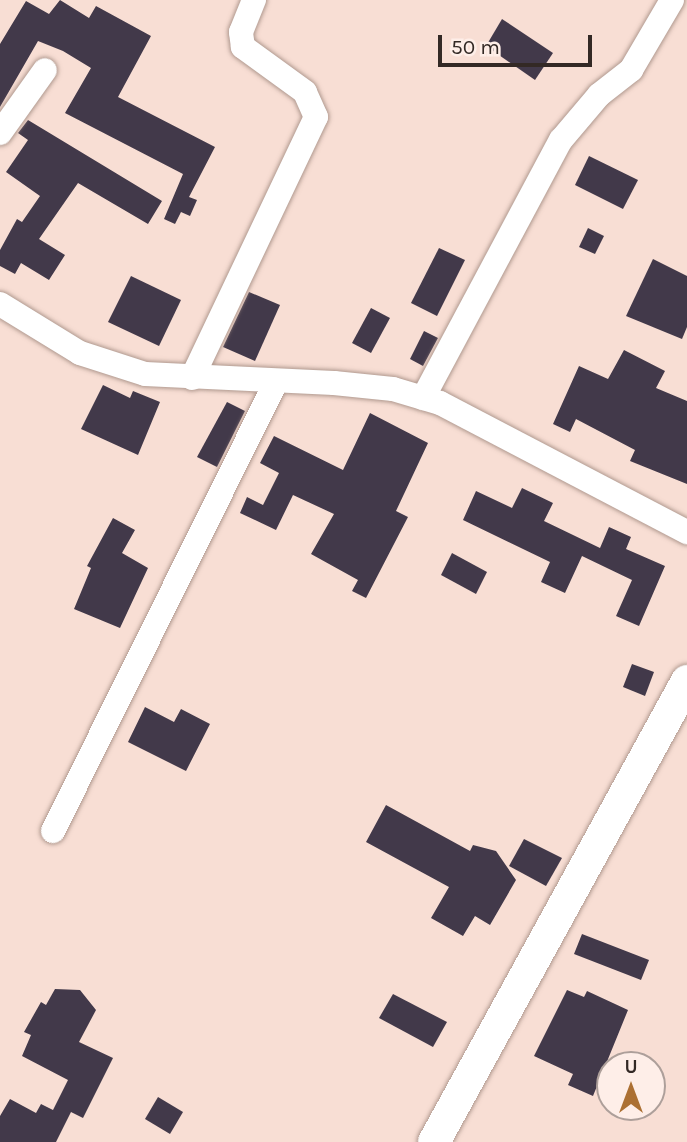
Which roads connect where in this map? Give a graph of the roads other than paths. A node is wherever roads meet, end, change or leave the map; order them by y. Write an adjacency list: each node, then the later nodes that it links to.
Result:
1 (254, 0): 6 (street)
2 (672, 0): 8 (street)
3 (45, 70): 4 (street)
4 (0, 133)
5 (0, 304): 6 (street)
6 (192, 378): 7 (street)
7 (276, 382): 8 (street); 11 (street)
8 (423, 398): 9 (street)
9 (687, 532)
10 (687, 681): 12 (main road)
11 (53, 831)
12 (434, 1142)

